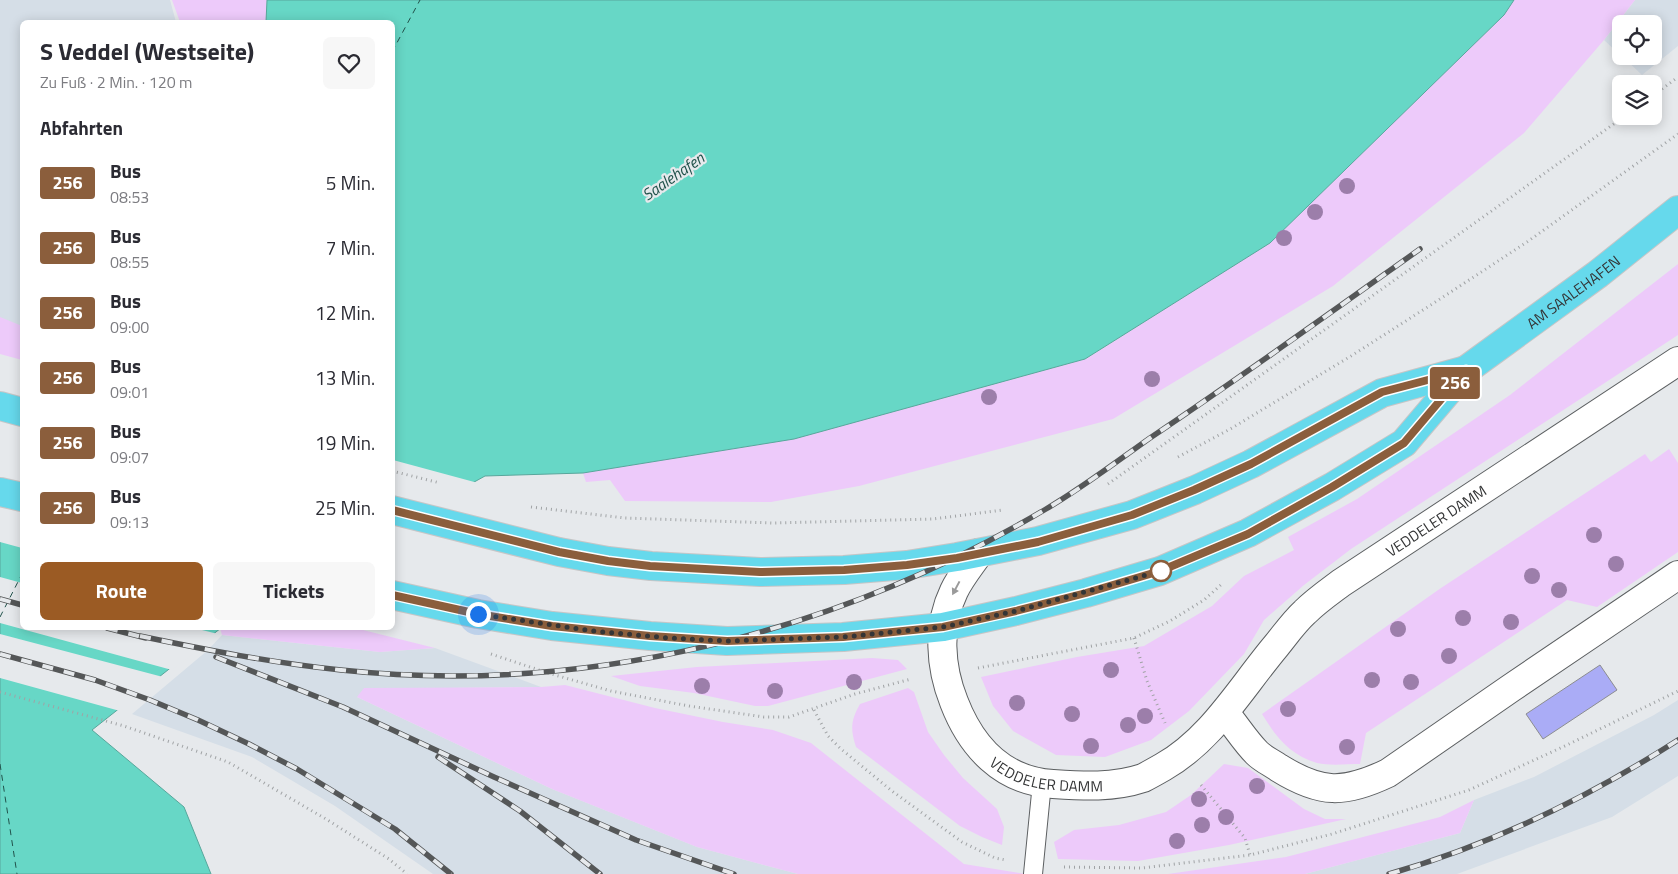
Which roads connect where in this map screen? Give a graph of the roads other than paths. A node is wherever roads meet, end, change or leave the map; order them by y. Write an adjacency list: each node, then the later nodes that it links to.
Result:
1 (1678, 210): 3 (main road, AM SAALEHAFEN)
2 (1678, 361): 13 (street, VEDDELER DAMM)
3 (1466, 370): 9 (main road, AM SAALEHAFEN); 12 (main road, AM SAALEHAFEN)
4 (0, 406): 5 (main road)
5 (20, 411)
6 (0, 492): 7 (main road)
7 (20, 497)
8 (395, 511): 9 (main road)
9 (979, 554): 12 (street, VEDDELER DAMM, one-way to 12)
10 (1678, 575): 13 (street)
11 (395, 595): 12 (main road)
12 (943, 627): 14 (street, VEDDELER DAMM)
13 (1225, 713): 14 (street, VEDDELER DAMM)
14 (1042, 783): 15 (lane)
15 (1033, 870)

